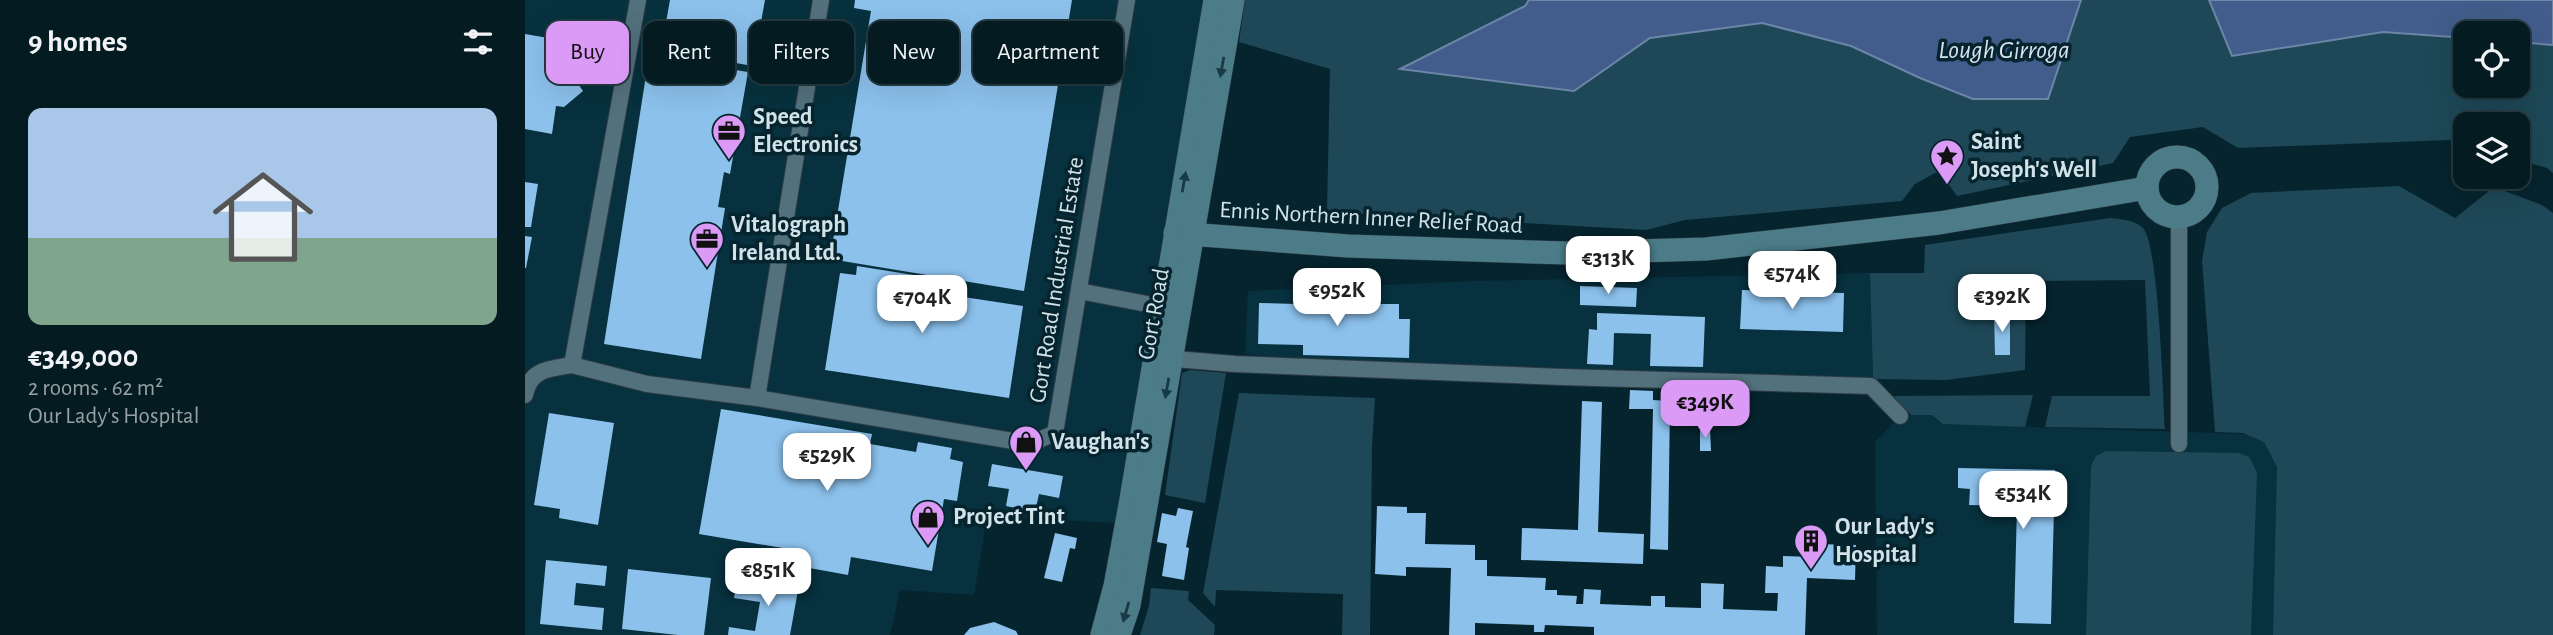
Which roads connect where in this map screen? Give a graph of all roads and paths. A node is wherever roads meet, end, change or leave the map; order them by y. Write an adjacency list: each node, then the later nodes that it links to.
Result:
1 (638, 0): 15 (street)
2 (821, 0): 17 (street)
3 (1127, 0): 10 (street, Gort Road Industrial Estate)
4 (1215, 0): 8 (main road, Gort Road, one-way to 4)
5 (1233, 0): 8 (main road, Gort Road, one-way to 8)
6 (2147, 188): 7 (main road); 7 (main road); 8 (main road, Ennis Northern Inner Relief Road)
7 (2179, 217): 19 (street)
8 (1185, 234): 9 (main road, Gort Road); 12 (main road, Gort Road)
9 (1167, 283): 11 (street); 12 (main road, Gort Road)
10 (1080, 291): 11 (street); 17 (street, Gort Road Industrial Estate)
11 (1138, 303): 12 (street); 13 (street)
12 (1172, 309): 13 (main road, Gort Road); 14 (main road, Gort Road)
13 (1158, 332): 14 (main road, Gort Road)
14 (1163, 358): 18 (street); 20 (main road, Gort Road); 21 (main road, Gort Road, one-way to 21)
15 (572, 365): 16 (street, Gort Road Industrial Estate); 17 (street, Gort Road Industrial Estate)
16 (525, 396)
17 (757, 398)
18 (1900, 416)
19 (2179, 444)
20 (1102, 635)
21 (1119, 635)

